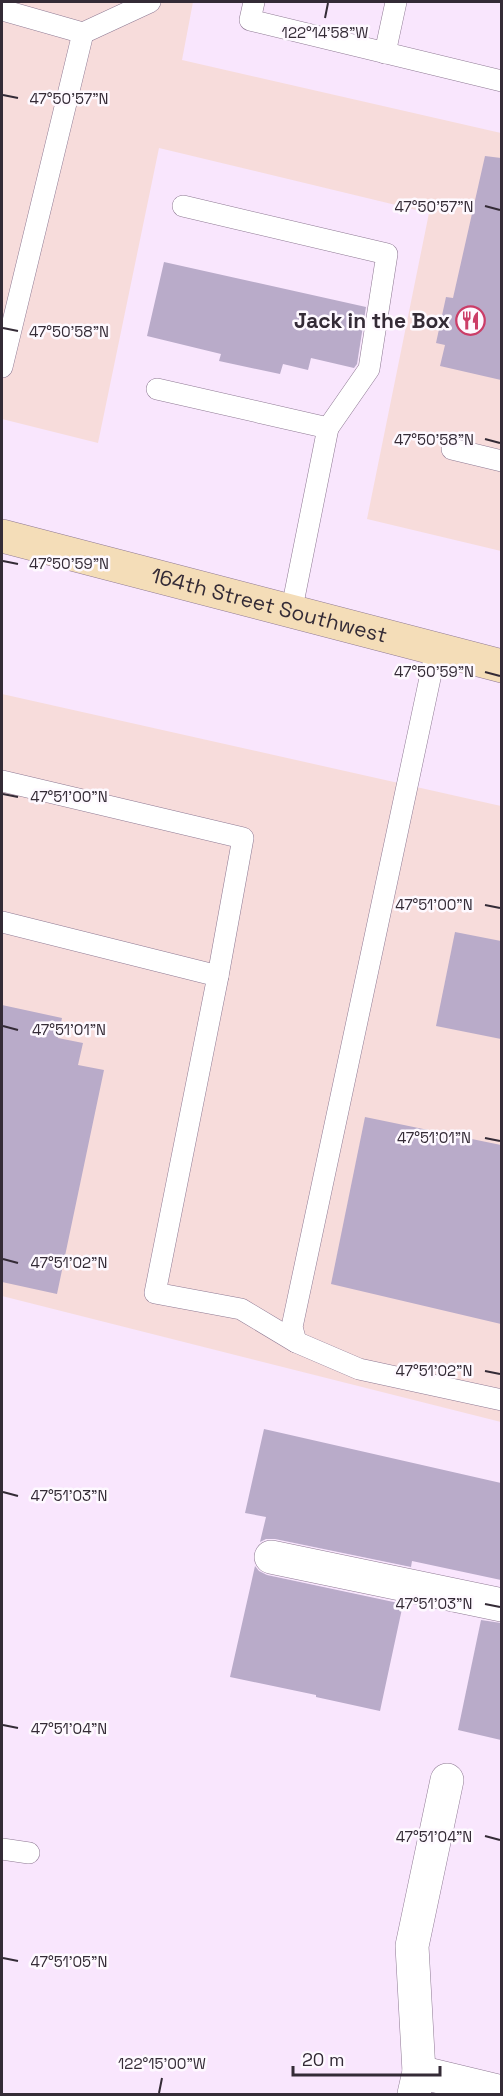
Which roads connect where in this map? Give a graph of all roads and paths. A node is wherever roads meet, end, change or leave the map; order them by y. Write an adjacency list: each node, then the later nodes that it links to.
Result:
1 (150, 2): 5 (lane)
2 (254, 2): 6 (lane)
3 (396, 2): 6 (lane)
4 (2, 10): 5 (lane)
5 (83, 33): 9 (lane)
6 (385, 53): 7 (lane)
7 (501, 81)
8 (183, 206): 11 (lane)
9 (2, 367)
10 (157, 389): 11 (lane)
11 (328, 429): 15 (lane)
12 (452, 449): 13 (lane)
13 (501, 462)
14 (2, 536): 15 (main road, 164th Street Southwest)
15 (291, 613): 16 (main road, 164th Street Southwest)
16 (436, 650): 17 (main road, 164th Street Southwest); 21 (lane)
17 (501, 666)
18 (2, 781): 20 (lane)
19 (2, 922): 20 (lane)
20 (218, 976): 21 (lane)
21 (296, 1342): 22 (lane)
22 (501, 1400)
23 (271, 1557): 24 (street)
24 (501, 1605)
25 (447, 1780): 28 (street)
26 (2, 1849): 27 (lane)
27 (29, 1853)
28 (416, 2083): 29 (street)
29 (501, 2092)

